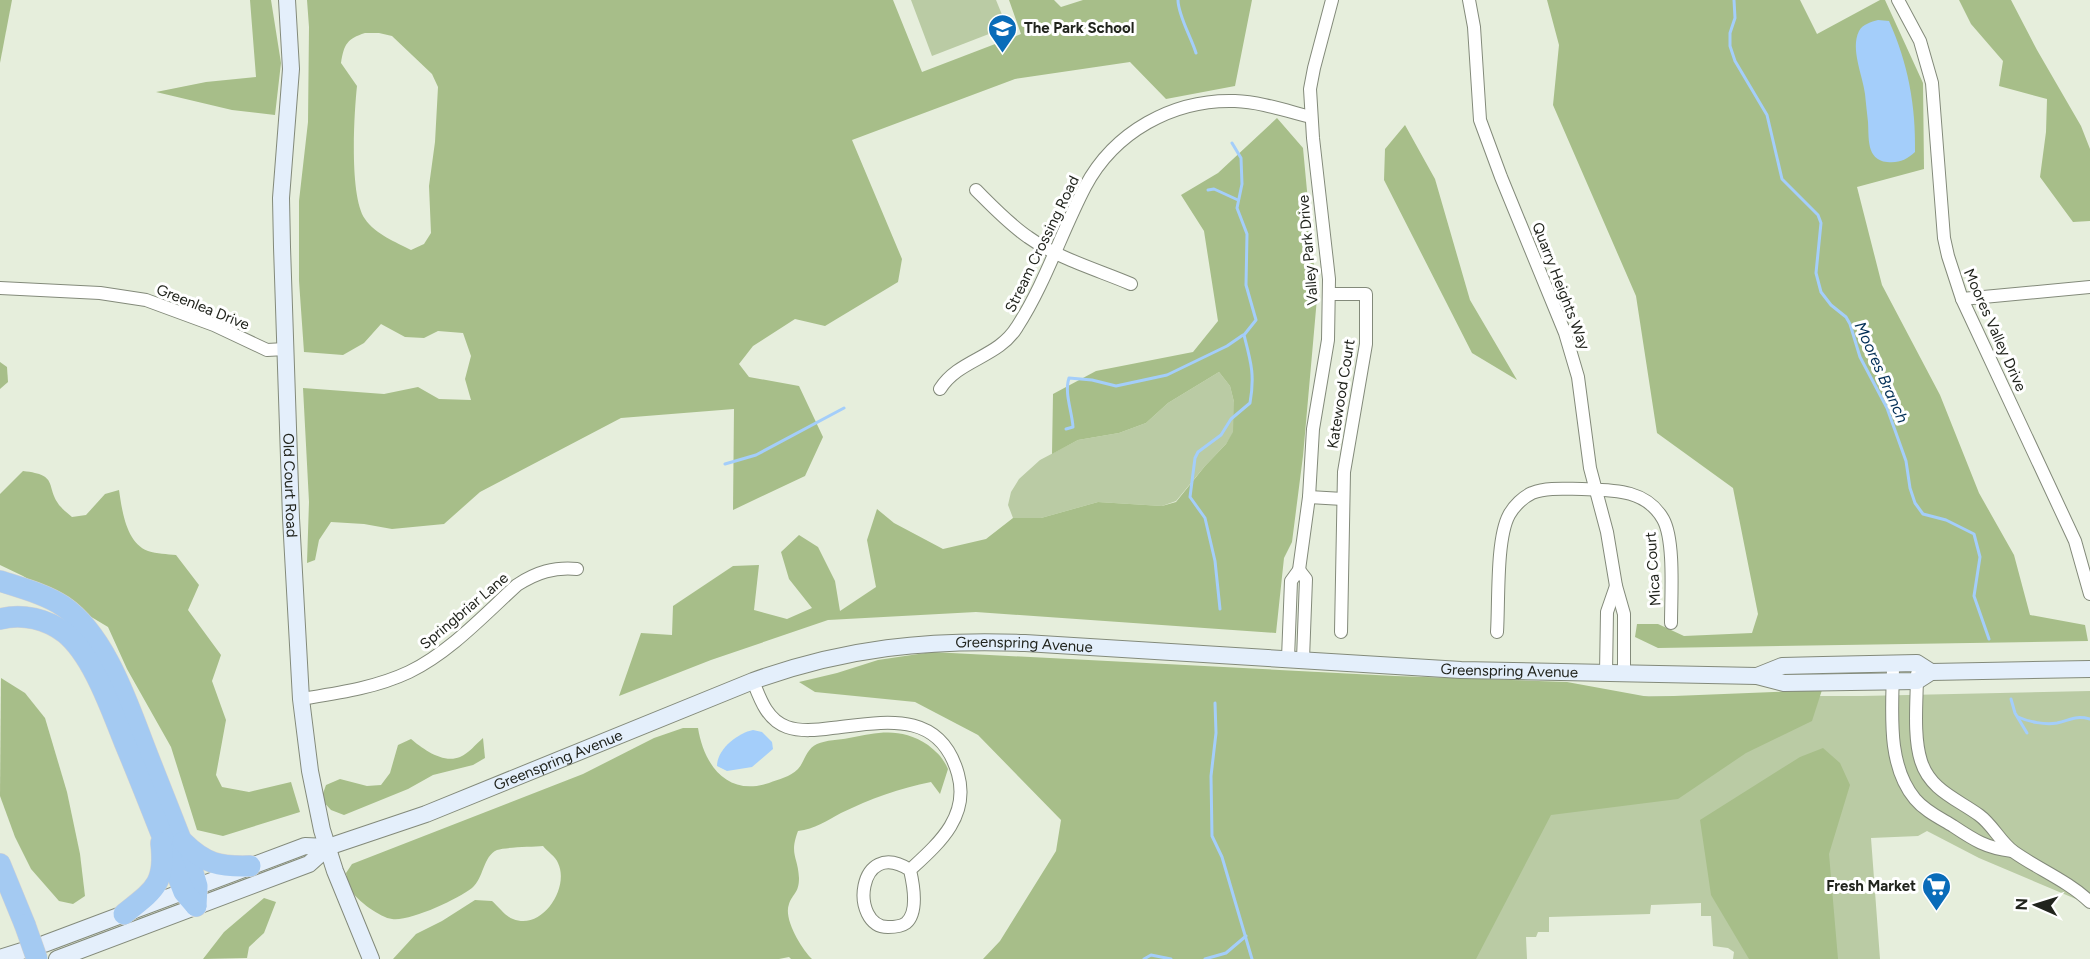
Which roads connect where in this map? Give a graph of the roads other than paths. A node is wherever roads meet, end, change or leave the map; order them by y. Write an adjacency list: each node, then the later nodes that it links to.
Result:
1 (287, 0): 13 (main road, Old Court Road)
2 (1332, 0): 5 (street, Valley Park Drive)
3 (1469, 0): 15 (street, Quarry Heights Way)
4 (1898, 0): 12 (street, Moores Valley Drive)
5 (1311, 117): 7 (street, Stream Crossing Road); 11 (street, Valley Park Drive)
6 (976, 190): 7 (street)
7 (1055, 252): 8 (street); 14 (street, Stream Crossing Road)
8 (1131, 284)
9 (2090, 287): 12 (street)
10 (0, 288): 13 (street, Greenlea Drive)
11 (1329, 294): 16 (street, Valley Park Drive); 17 (street, Katewood Court)
12 (1962, 299): 21 (street, Moores Valley Drive)
13 (285, 349): 35 (main road, Old Court Road)
14 (940, 389)
15 (1596, 490): 20 (street, Quarry Heights Way); 23 (street, Mica Court); 25 (street, Mica Court)
16 (1309, 497): 17 (street); 26 (street, Valley Park Drive)
17 (1343, 499): 24 (street, Katewood Court)
18 (577, 569): 35 (street, Springbriar Lane)
19 (0, 581): 37 (highway)
20 (1616, 586): 30 (street, Quarry Heights Way); 31 (street, Quarry Heights Way)
21 (2090, 594)
22 (0, 619): 36 (highway)
23 (1671, 623)
24 (1341, 632)
25 (1497, 632)
26 (1295, 658): 30 (main road, Greenspring Avenue); 33 (main road, Greenspring Avenue)
27 (1893, 664): 29 (main road, Greenspring Avenue); 32 (main road, Greenspring Avenue); 34 (street)
28 (2090, 669): 29 (main road, Greenspring Avenue)
29 (1921, 672): 34 (main road, Greenspring Avenue); 39 (street)
30 (1606, 673): 31 (main road, Greenspring Avenue)
31 (1624, 674): 32 (main road, Greenspring Avenue)
32 (1757, 676): 34 (main road, Greenspring Avenue)
33 (753, 681): 38 (main road, Greenspring Avenue); 42 (street)
34 (1893, 681): 39 (street)
35 (301, 699): 38 (main road, Old Court Road)
36 (159, 825): 43 (highway); 45 (highway)
37 (180, 839): 41 (highway); 43 (highway)
38 (328, 847): 41 (main road, Greenspring Avenue); 43 (main road, Greenspring Avenue); 49 (main road, Old Court Road)
39 (2012, 851): 44 (street)
40 (0, 864): 47 (highway, bridge)
41 (250, 866): 43 (main road, Greenspring Avenue)
42 (910, 870): 42 (street)
43 (192, 895): 45 (main road, Greenspring Avenue); 48 (main road, Greenspring Avenue)
44 (2090, 902)
45 (124, 914): 46 (main road, Greenspring Avenue)
46 (0, 958)
47 (37, 959)
48 (57, 959)
49 (371, 959)

